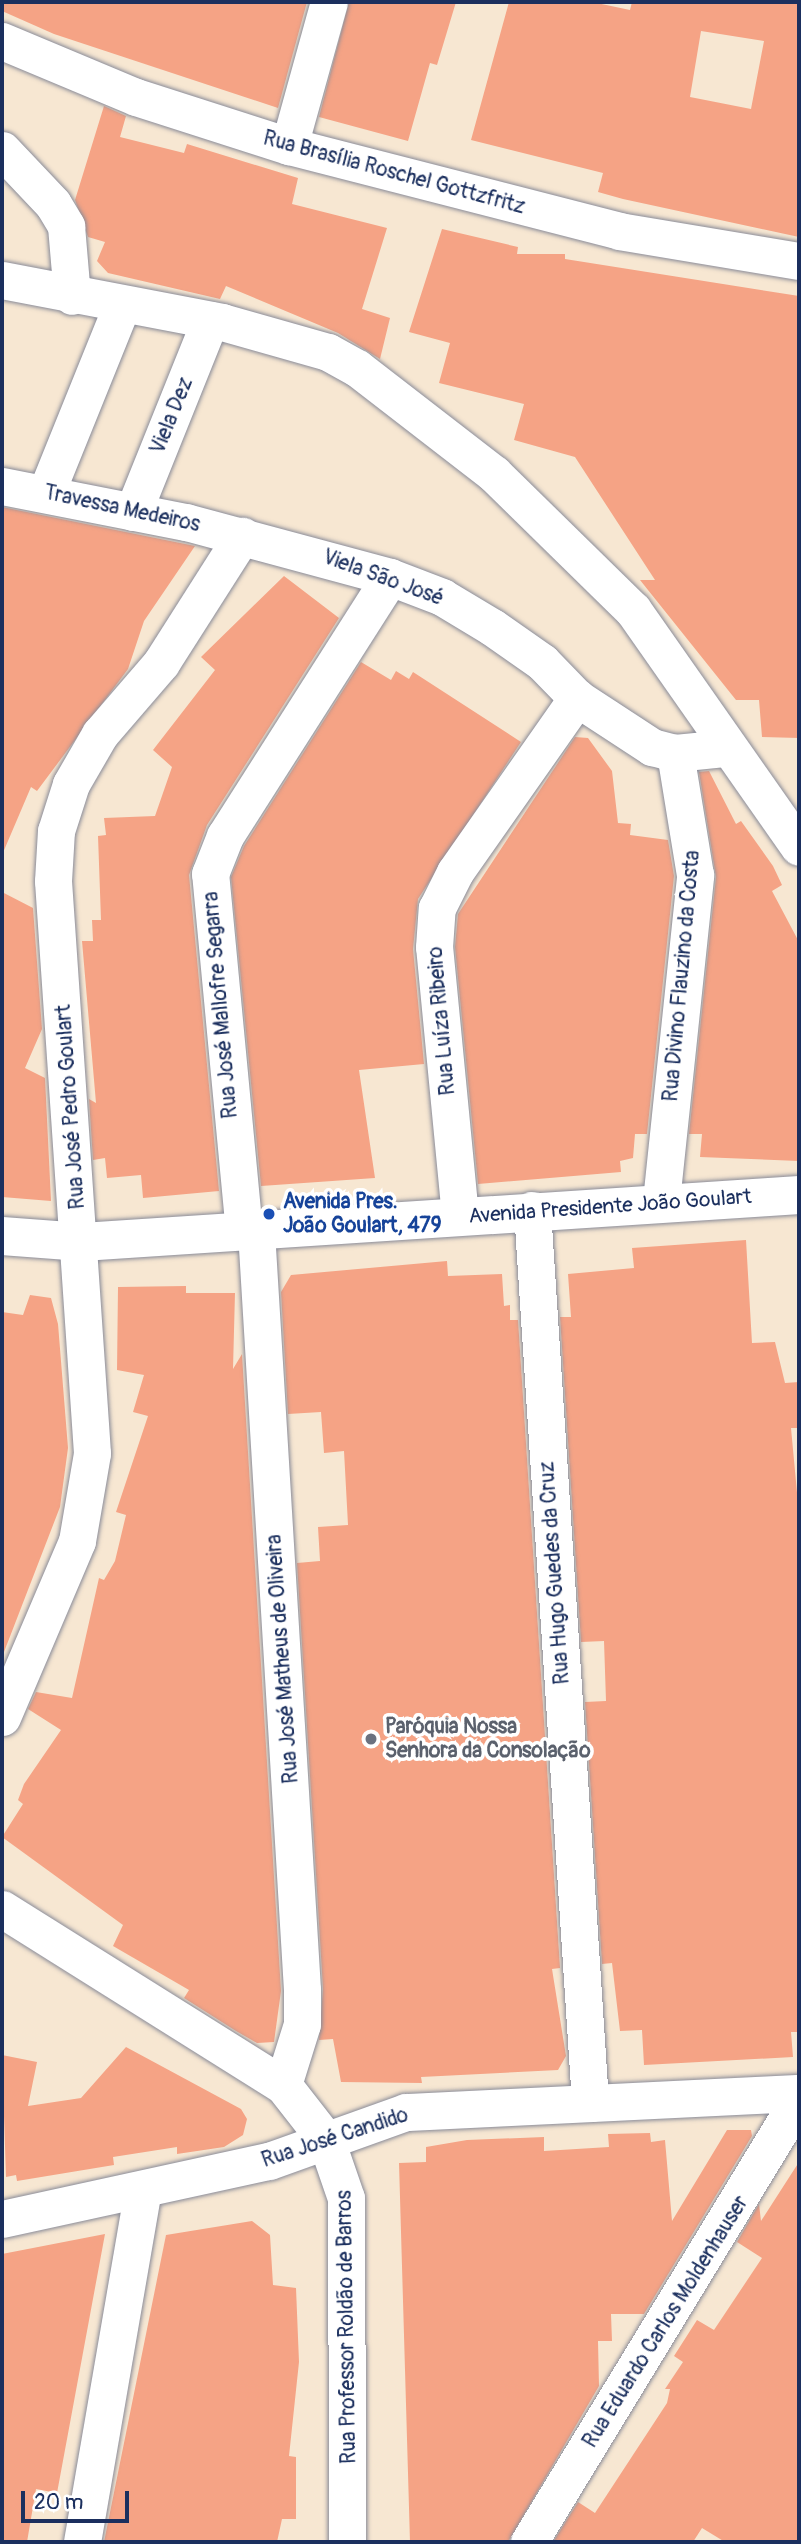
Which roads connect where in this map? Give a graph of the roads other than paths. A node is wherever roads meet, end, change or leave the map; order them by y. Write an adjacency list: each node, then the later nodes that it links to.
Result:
1 (329, 2): 3 (street)
2 (2, 41): 3 (street, Rua Brasília Roschel Gottzfritz)
3 (289, 146): 5 (street, Rua Brasília Roschel Gottzfritz)
4 (2, 149): 7 (street)
5 (799, 261)
6 (2, 280): 7 (street)
7 (72, 296): 8 (street)
8 (122, 305): 9 (street); 11 (street)
9 (211, 320): 12 (street, Viela Dez); 16 (street)
10 (2, 486): 11 (street, Travessa Medeiros)
11 (46, 493): 12 (street, Travessa Medeiros)
12 (133, 512): 13 (street, Travessa Medeiros)
13 (242, 536): 14 (street, Viela São José); 26 (street, Rua José Pedro Goulart)
14 (390, 577): 15 (street, Viela São José); 24 (street, Rua José Mallofre Segarra)
15 (577, 698): 17 (street, Viela São José); 23 (street, Rua Luíza Ribeiro)
16 (724, 748): 17 (street); 18 (street)
17 (675, 753): 21 (street, Rua Divino Flauzino da Costa)
18 (782, 801): 19 (street)
19 (799, 847)
20 (799, 1195): 21 (main road, Avenida Presidente João Goulart)
21 (661, 1201): 22 (main road, Avenida Presidente João Goulart)
22 (532, 1210): 23 (main road, Avenida Presidente João Goulart); 32 (street, Rua Hugo Guedes da Cruz)
23 (460, 1216): 24 (main road, Avenida Presidente João Goulart)
24 (250, 1231): 26 (main road, Avenida Presidente João Goulart); 29 (street, Rua José Matheus de Oliveira)
25 (2, 1236): 26 (main road, Avenida Presidente João Goulart)
26 (82, 1242): 27 (street, Rua José Pedro Goulart)
27 (2, 1717)
28 (2, 1909): 29 (street, Rua Professor Roldão de Barros)
29 (283, 2085): 33 (street, Rua Professor Roldão de Barros)
30 (799, 2093): 32 (street, Rua José Candido)
31 (799, 2099): 38 (street, Rua Eduardo Carlos Moldenhauser)
32 (590, 2102): 33 (street, Rua José Candido)
33 (326, 2140): 34 (street, Rua José Candido); 37 (street, Rua Professor Roldão de Barros)
34 (142, 2193): 35 (street, Rua José Candido); 36 (street)
35 (2, 2219)
36 (82, 2542)
37 (347, 2542)
38 (529, 2542)

